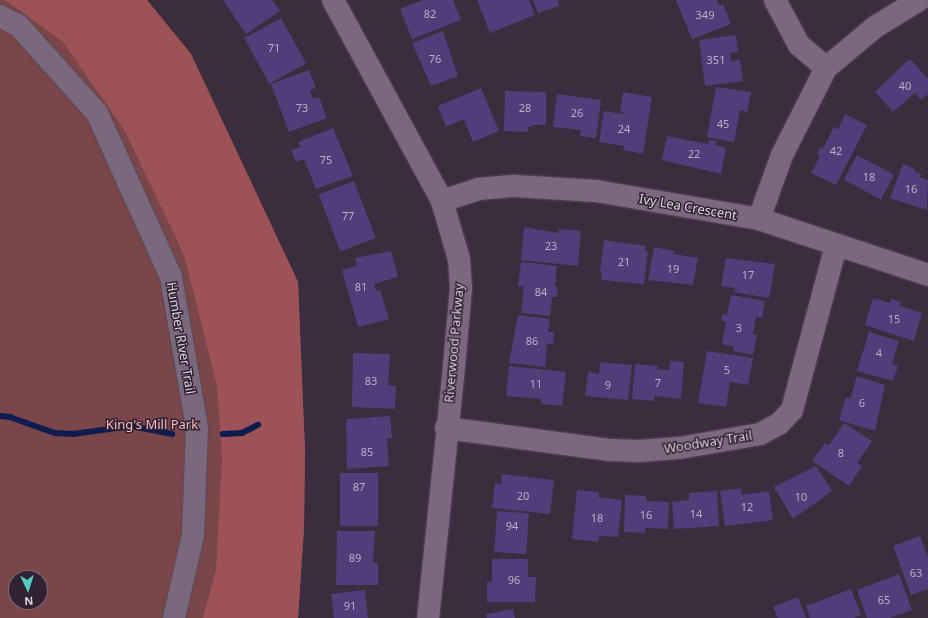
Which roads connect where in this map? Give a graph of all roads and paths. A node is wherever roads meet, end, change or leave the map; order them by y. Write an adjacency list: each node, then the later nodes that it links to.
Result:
1 (334, 0): 6 (street, Riverwood Parkway)
2 (775, 0): 5 (street)
3 (919, 0): 5 (street)
4 (0, 16): 11 (street, Humber River Trail)
5 (826, 68): 7 (street)
6 (442, 201): 7 (street, Ivy Lea Crescent); 10 (street, Riverwood Parkway)
7 (759, 219): 8 (street, Ivy Lea Crescent)
8 (836, 246): 9 (street, Ivy Lea Crescent); 10 (street, Woodway Trail)
9 (928, 275)
10 (446, 428): 12 (street, Riverwood Parkway)
11 (174, 618)
12 (428, 618)

